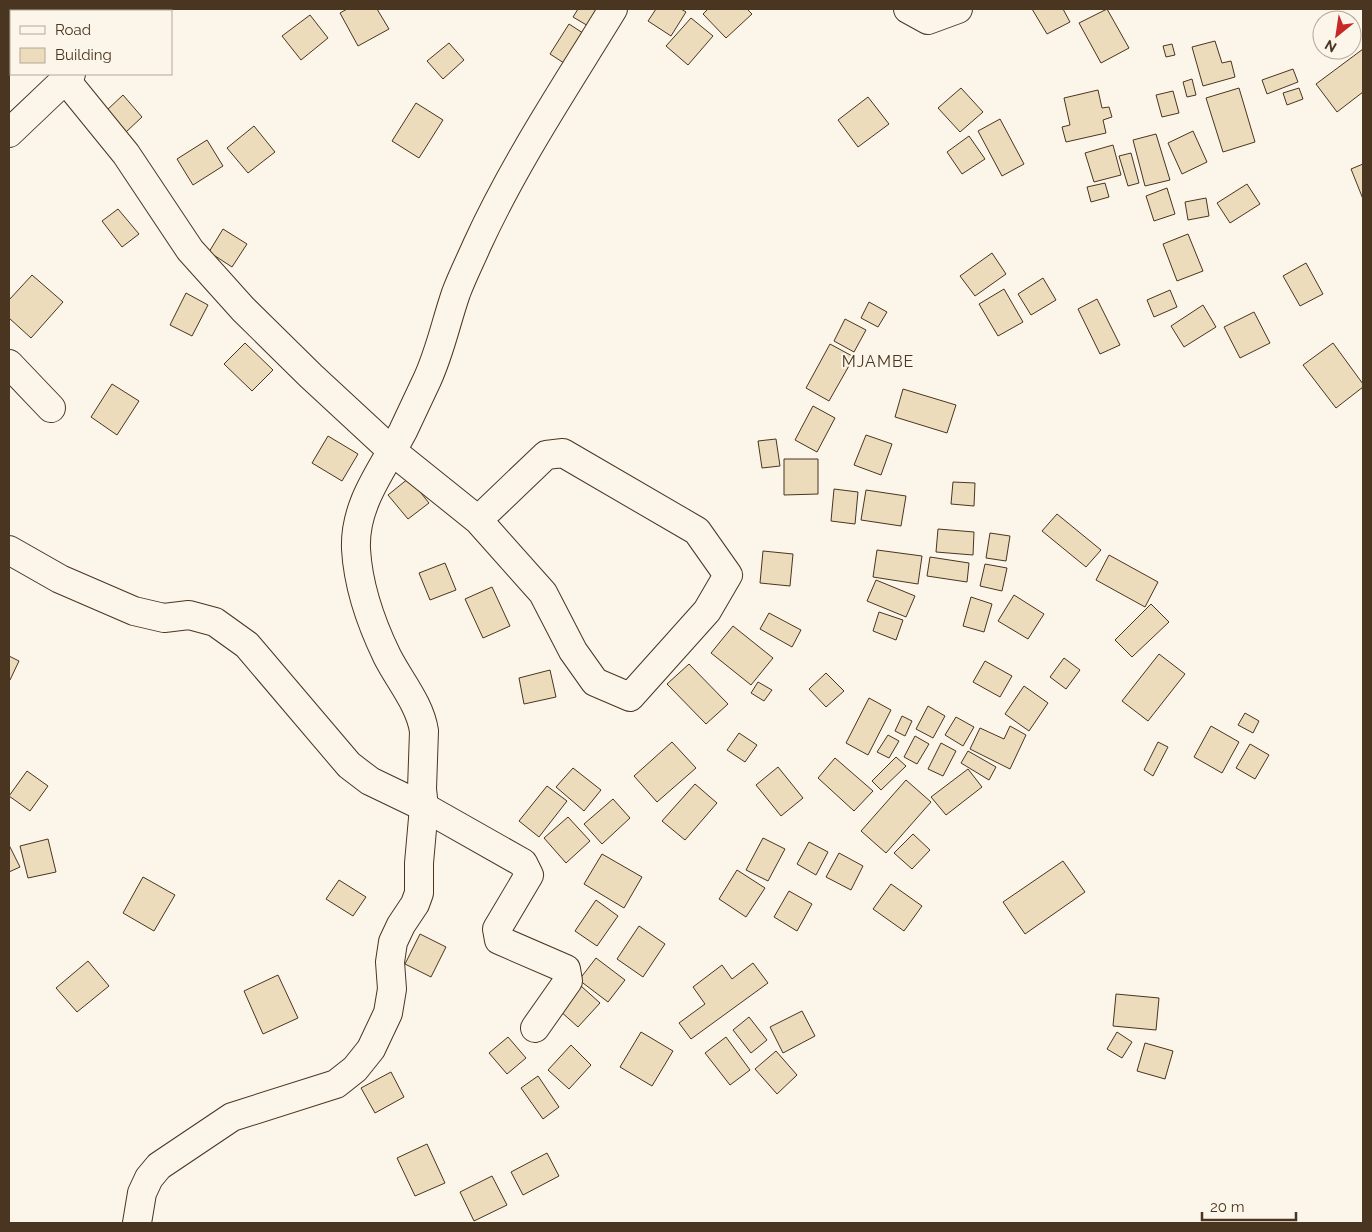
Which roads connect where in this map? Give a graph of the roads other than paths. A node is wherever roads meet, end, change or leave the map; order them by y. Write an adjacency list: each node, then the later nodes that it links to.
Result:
1 (613, 9): 8 (street)
2 (908, 9): 3 (street)
3 (958, 9)
4 (68, 76): 5 (street); 8 (street)
5 (9, 133)
6 (9, 364): 7 (street)
7 (51, 408)
8 (392, 451): 9 (street); 11 (street)
9 (478, 520): 9 (street)
10 (9, 550): 11 (street)
11 (424, 807): 12 (street); 13 (street)
12 (535, 1028)
13 (137, 1223)

